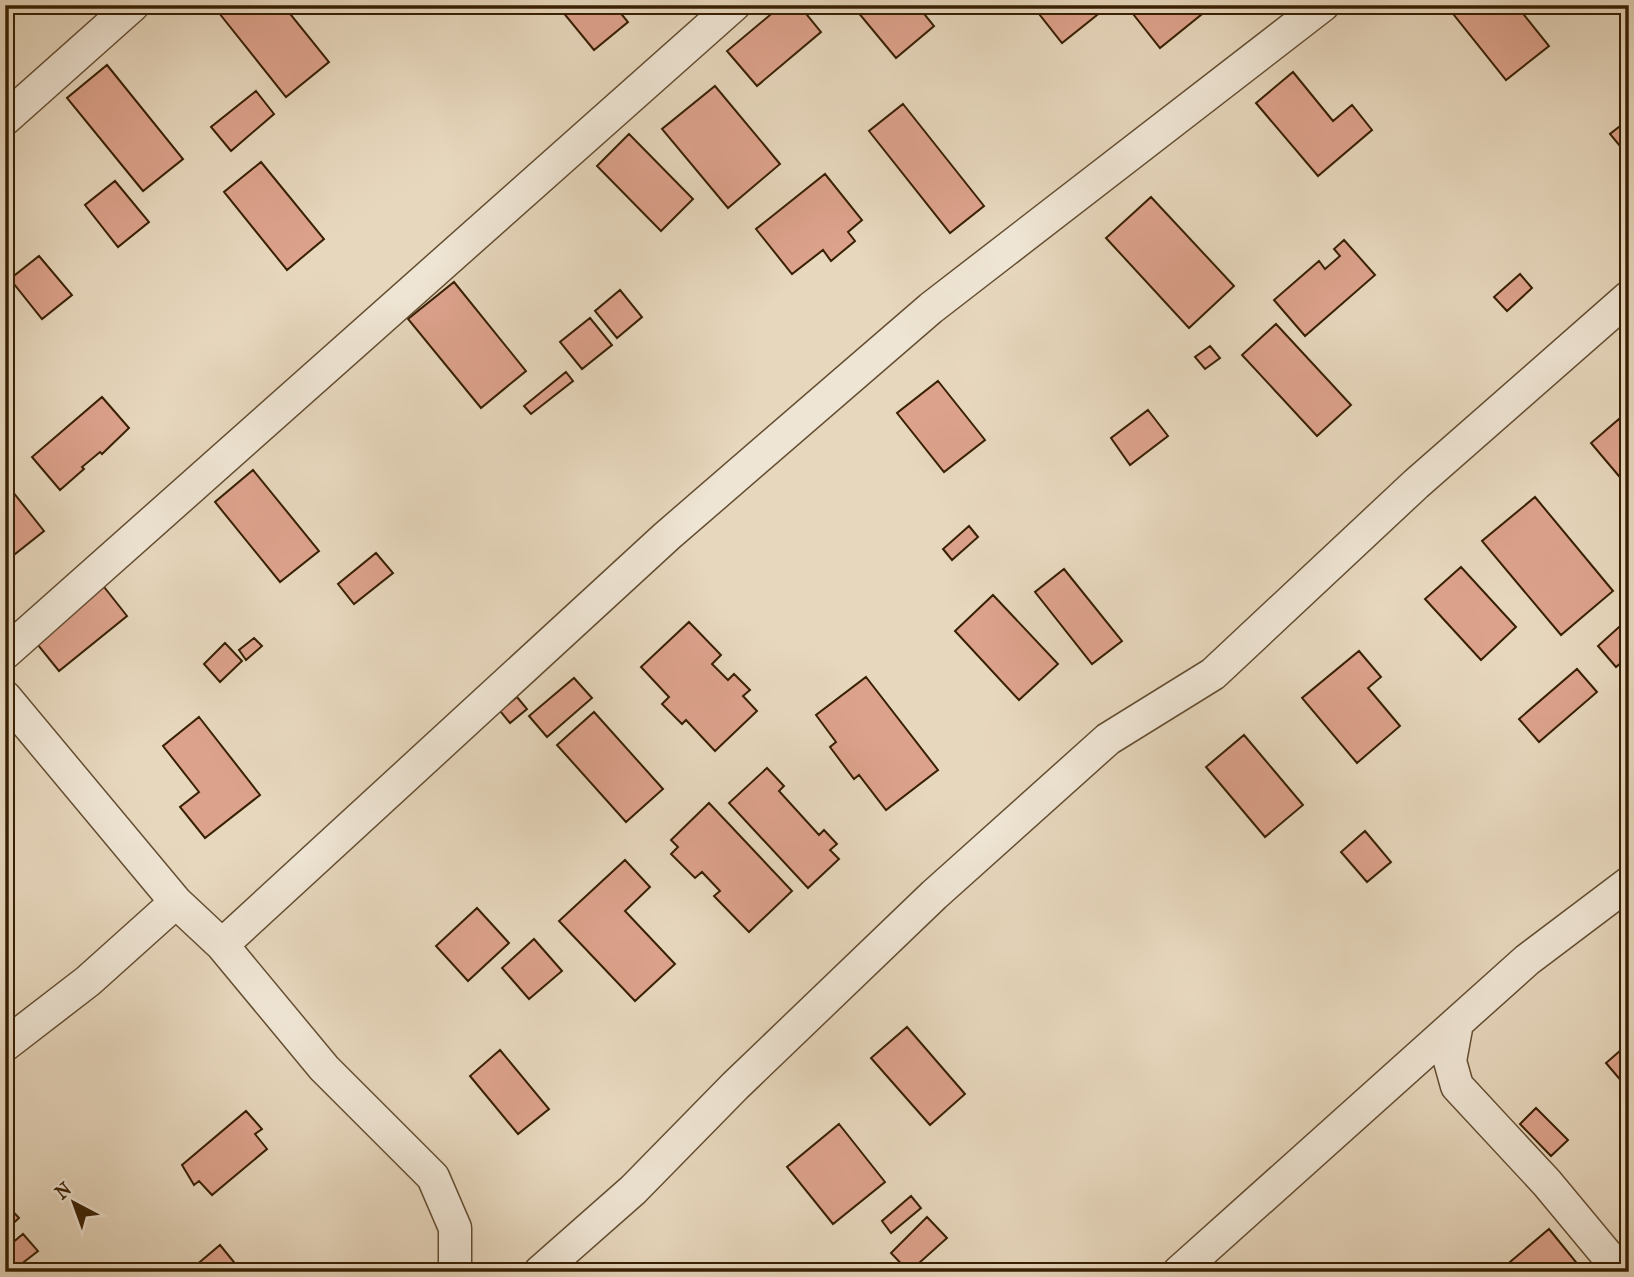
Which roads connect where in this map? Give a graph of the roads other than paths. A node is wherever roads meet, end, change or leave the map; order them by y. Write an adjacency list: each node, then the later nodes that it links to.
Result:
1 (133, 5): 4 (street)
2 (734, 5): 6 (street)
3 (1323, 5): 10 (street)
4 (5, 119)
5 (1629, 297): 14 (street)
6 (5, 653)
7 (5, 698): 9 (street)
8 (1629, 883): 11 (street)
9 (176, 902): 10 (street); 12 (street)
10 (222, 945): 13 (street)
11 (1457, 1023): 15 (street); 16 (street)
12 (5, 1045)
13 (455, 1272)
14 (540, 1272)
15 (1180, 1272)
16 (1620, 1272)

